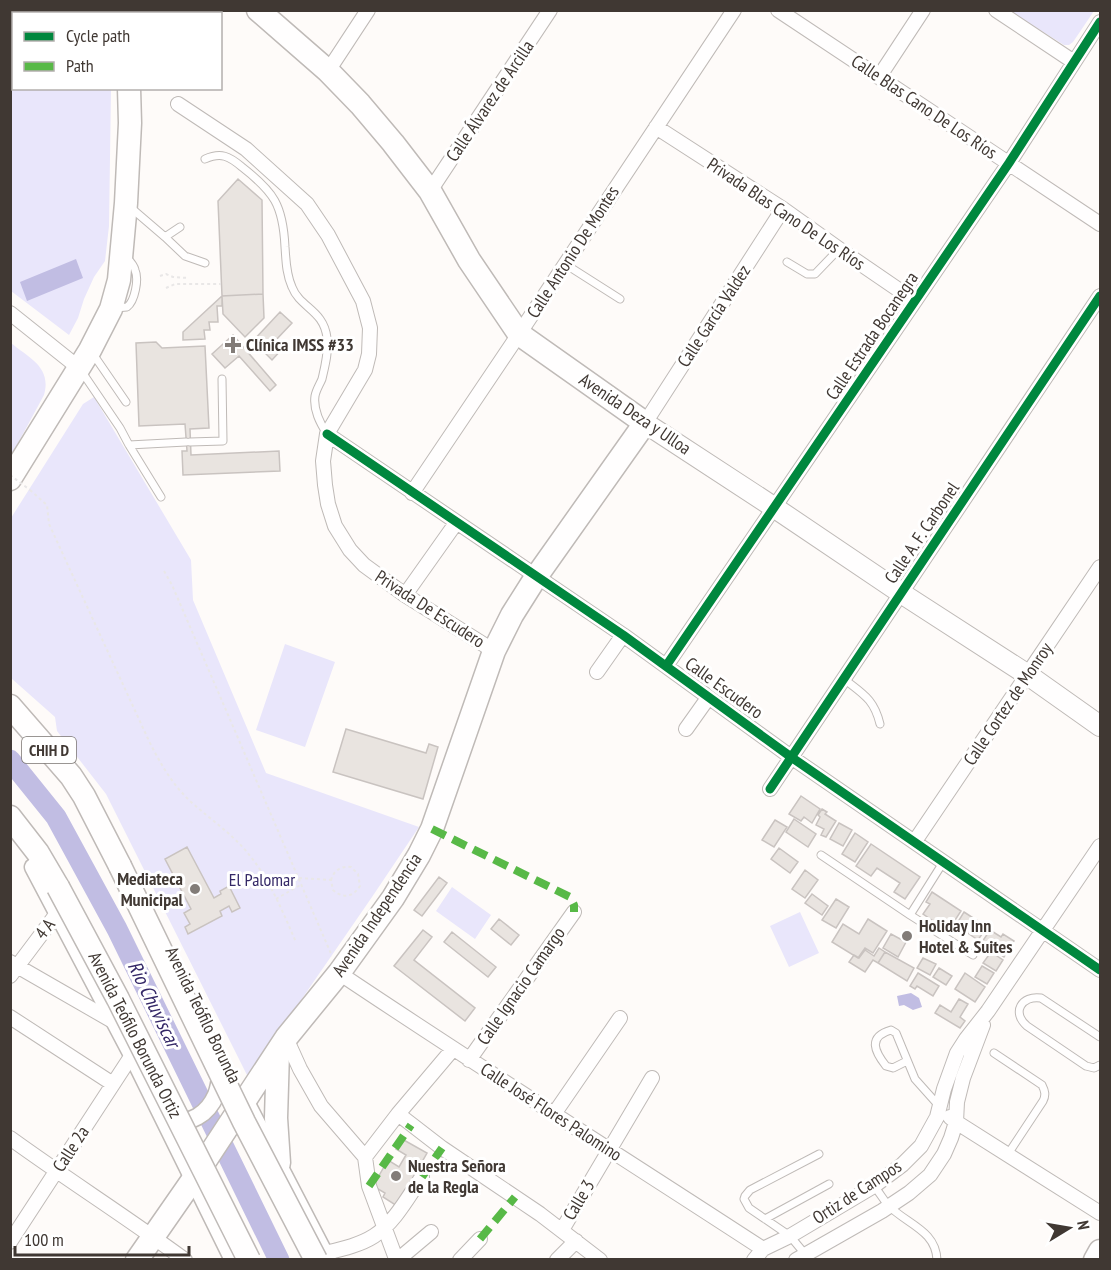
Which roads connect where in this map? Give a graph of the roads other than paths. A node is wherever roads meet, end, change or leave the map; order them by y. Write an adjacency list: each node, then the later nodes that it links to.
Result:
1 (258, 10): 10 (main road, Avenida Deza y Ulloa)
2 (368, 10): 10 (street)
3 (550, 10): 19 (street, Calle Álvarez de Arcilla)
4 (734, 10): 16 (street, Calle Antonio De Montes)
5 (778, 10): 11 (street, Calle Blas Cano De Los Ríos)
6 (923, 10): 11 (street)
7 (996, 10): 9 (street)
8 (1101, 22): 9 (street, Calle Estrada Bocanegra)
9 (1074, 62): 18 (street, Calle Estrada Bocanegra)
10 (328, 71): 19 (main road, Avenida Deza y Ulloa)
11 (879, 77): 18 (street, Calle Blas Cano De Los Ríos)
12 (129, 90): 15 (main road)
13 (141, 90): 15 (main road)
14 (178, 104): 38 (street)
15 (130, 123): 20 (main road)
16 (656, 127): 21 (street, Privada Blas Cano De Los Ríos); 28 (street, Calle Antonio De Montes)
17 (205, 159): 38 (lane)
18 (1009, 163): 22 (street, Calle Blas Cano De Los Ríos); 31 (street, Calle Estrada Bocanegra)
19 (430, 191): 33 (main road, Avenida Deza y Ulloa)
20 (126, 203): 24 (lane); 34 (main road)
21 (783, 209): 25 (street, Privada Blas Cano De Los Ríos); 37 (street, Calle García Valdez)
22 (1101, 224)
23 (180, 227): 24 (lane)
24 (165, 237): 27 (lane)
25 (838, 249): 26 (lane); 31 (street, Privada Blas Cano De Los Ríos)
26 (787, 262)
27 (205, 263)
28 (565, 264): 30 (lane); 33 (street, Calle Antonio De Montes)
29 (1101, 296): 47 (street, Calle A. F. Carbonel)
30 (620, 300)
31 (915, 301): 43 (street, Calle Estrada Bocanegra)
32 (10, 313): 34 (street)
33 (519, 334): 37 (main road, Avenida Deza y Ulloa); 41 (street, Calle Antonio De Montes)
34 (85, 359): 36 (lane); 39 (lane); 40 (main road)
35 (222, 379): 39 (lane)
36 (126, 402)
37 (645, 423): 43 (main road, Avenida Deza y Ulloa); 46 (main road, Avenida Independencia)
38 (327, 435): 41 (street, Calle Escudero); 48 (street, Privada De Escudero)
39 (129, 445): 42 (lane)
40 (10, 477)
41 (412, 493): 44 (street, Calle Escudero)
42 (161, 497)
43 (775, 508): 47 (main road, Avenida Deza y Ulloa); 51 (street, Calle Estrada Bocanegra)
44 (456, 523): 46 (street, Calle Escudero); 48 (street)
45 (1101, 567): 53 (street, Calle Cortez de Monroy)
46 (536, 577): 49 (street, Calle Escudero); 50 (main road, Avenida Independencia)
47 (901, 593): 53 (main road, Avenida Deza y Ulloa); 54 (street, Calle A. F. Carbonel)
48 (405, 596): 50 (street, Privada De Escudero)
49 (623, 635): 51 (street, Calle Escudero); 52 (street)
50 (495, 651): 76 (main road, Avenida Independencia)
51 (666, 666): 55 (street, Calle Escudero)
52 (597, 672)
53 (1028, 675): 58 (main road, Avenida Deza y Ulloa); 65 (street, Calle Cortez de Monroy)
54 (844, 679): 57 (lane); 60 (street, Calle A. F. Carbonel)
55 (708, 698): 59 (street); 60 (street, Calle Escudero)
56 (10, 706): 61 (main road, Avenida Teófilo Borunda / CHIH D)
57 (880, 724)
58 (1101, 726)
59 (686, 729)
60 (791, 757): 62 (street, Calle A. F. Carbonel); 65 (street, Calle Escudero)
61 (71, 776): 86 (street, Avenida Teófilo Borunda); 124 (main road, Avenida Teófilo Borunda / CHIH D, bridge)
62 (770, 789)
63 (10, 817): 129 (main road, Avenida Teófilo Borunda Ortiz, bridge)
64 (10, 830): 69 (street)
65 (915, 841): 68 (street, Calle Escudero)
66 (1101, 846): 72 (street, Ortiz de Campos)
67 (821, 855): 71 (lane)
68 (944, 861): 71 (lane); 72 (street, Calle Escudero)
69 (58, 912): 74 (street, 4 A); 80 (street)
70 (574, 912): 87 (street, Calle Ignacio Camargo)
71 (910, 915): 73 (lane)
72 (1043, 932): 75 (street, Calle Escudero); 77 (street, Ortiz de Campos)
73 (973, 955)
74 (13, 968): 80 (street)
75 (1101, 970)
76 (339, 973): 82 (main road, Avenida Independencia); 83 (street, Calle José Flores Palomino)
77 (988, 1011): 93 (street, Ortiz de Campos); 96 (street, Ortiz de Campos)
78 (10, 1017): 91 (street)
79 (620, 1018): 95 (street)
80 (116, 1023): 85 (street)
81 (1101, 1037): 89 (lane)
82 (282, 1045): 92 (main road, Avenida Independencia); 102 (street); 103 (main road)
83 (453, 1049): 87 (street, Calle José Flores Palomino); 94 (street, Calle Ignacio Camargo)
84 (994, 1053): 101 (lane)
85 (132, 1055): 91 (street, Calle 2a); 97 (street)
86 (222, 1055): 92 (street, Avenida Teófilo Borunda); 97 (street)
87 (469, 1060): 95 (street, Calle José Flores Palomino)
88 (907, 1061): 88 (lane); 93 (lane)
89 (1101, 1065)
90 (652, 1078): 99 (street, Calle 3)
91 (113, 1084): 104 (street, Calle 2a)
92 (245, 1101): 103 (street, Avenida Teófilo Borunda); 106 (main road, Avenida Independencia)
93 (940, 1107): 96 (street); 108 (street, Ortiz de Campos)
94 (398, 1114): 102 (street, Calle Ignacio Camargo); 114 (street)
95 (554, 1114): 99 (street, Calle José Flores Palomino)
96 (956, 1122): 101 (street); 109 (street, Ortiz de Campos)
97 (166, 1125): 106 (street)
98 (10, 1138): 104 (street)
99 (609, 1149): 114 (street, Calle 3); 123 (street, Calle José Flores Palomino)
100 (819, 1154): 111 (lane)
101 (1008, 1154): 110 (street)
102 (365, 1157): 113 (street)
103 (279, 1162): 124 (street, Avenida Teófilo Borunda)
104 (57, 1172): 116 (street); 120 (street, Calle 2a)
105 (422, 1177): 113 (street)
106 (194, 1178): 116 (main road, Avenida Independencia); 128 (street)
107 (829, 1184): 111 (lane)
108 (874, 1186): 109 (lane); 112 (street, Ortiz de Campos)
109 (889, 1206): 121 (street, Ortiz de Campos); 133 (lane)
110 (1101, 1213)
111 (765, 1219): 117 (lane)
112 (807, 1225): 117 (street, Ortiz de Campos); 121 (street)
113 (385, 1228): 115 (street); 124 (street)
114 (562, 1230): 119 (street)
115 (431, 1232)
116 (153, 1236): 126 (main road, Avenida Independencia); 127 (street)
117 (790, 1236): 123 (street, Ortiz de Campos); 125 (lane)
118 (480, 1239): 130 (street)
119 (576, 1241): 131 (street); 132 (street)
120 (10, 1242)
121 (821, 1244): 125 (street, Ortiz de Campos)
122 (1101, 1251): 134 (main road)
123 (759, 1254)
124 (323, 1257)
125 (801, 1257)
126 (137, 1260)
127 (185, 1260)
128 (233, 1260)
129 (249, 1260)
130 (460, 1260)
131 (556, 1260)
132 (600, 1260)
133 (937, 1260)
134 (1095, 1260)

